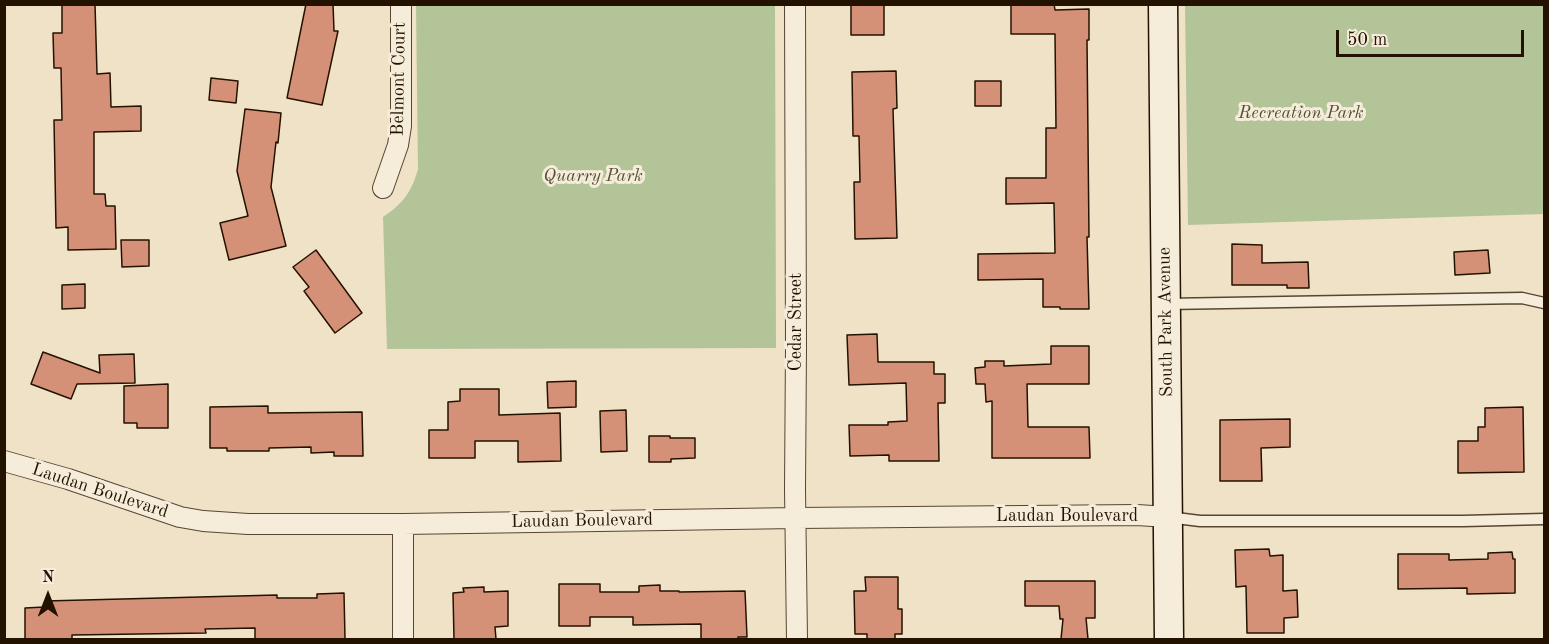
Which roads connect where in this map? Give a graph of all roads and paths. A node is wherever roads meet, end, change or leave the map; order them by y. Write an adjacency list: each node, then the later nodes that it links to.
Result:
1 (401, 4): 4 (street, Belmont Court)
2 (795, 4): 9 (street, Cedar Street)
3 (1162, 4): 6 (main road, South Park Avenue)
4 (383, 188)
5 (1545, 303): 6 (lane)
6 (1166, 304): 8 (main road, South Park Avenue)
7 (4, 461): 11 (street, Laudan Boulevard)
8 (1168, 517): 9 (street, Laudan Boulevard); 10 (lane); 14 (main road, South Park Avenue)
9 (795, 518): 11 (street, Laudan Boulevard); 13 (street, Cedar Street)
10 (1545, 519)
11 (403, 524): 12 (street)
12 (404, 639)
13 (797, 639)
14 (1169, 639)

